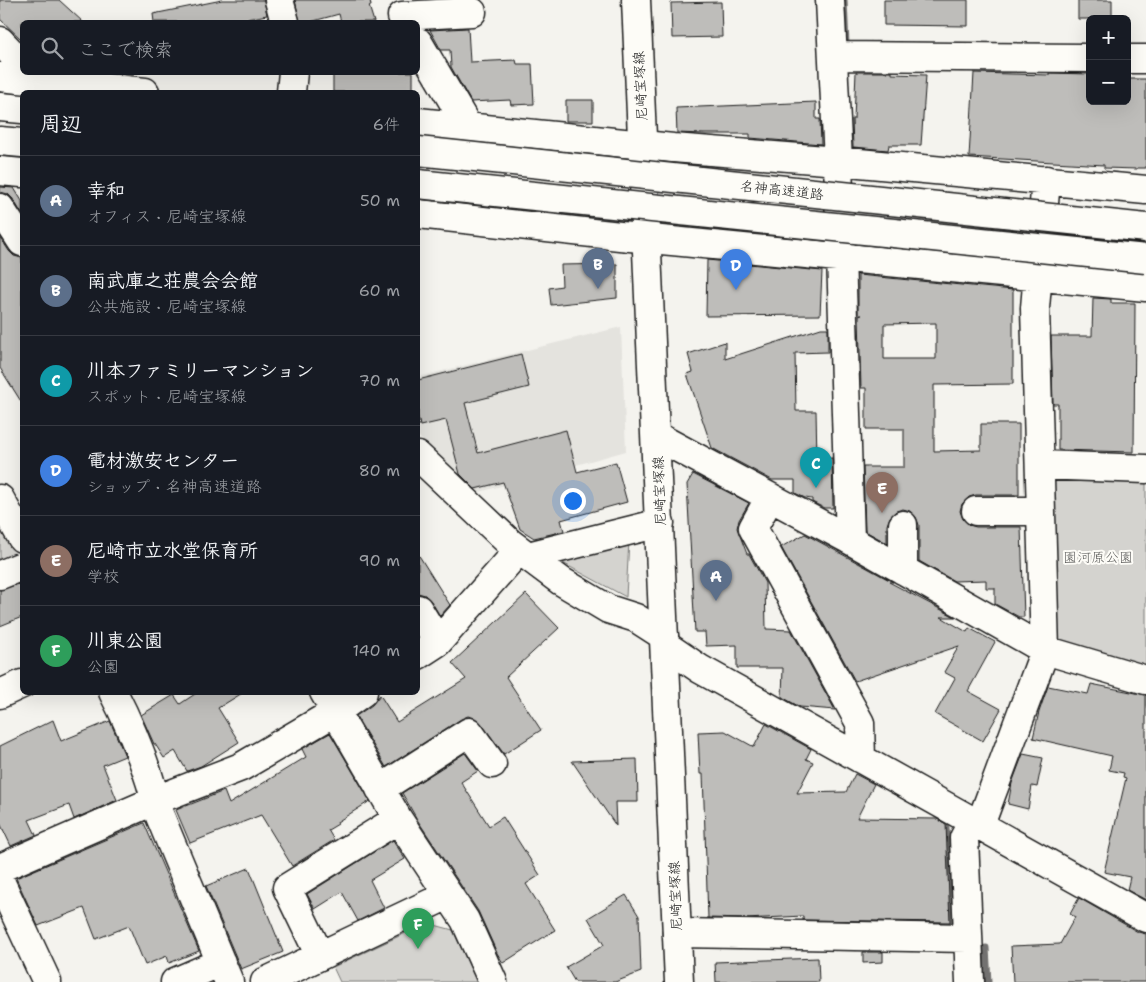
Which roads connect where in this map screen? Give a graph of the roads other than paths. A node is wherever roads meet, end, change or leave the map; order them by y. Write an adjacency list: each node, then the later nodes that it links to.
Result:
1 (279, 0): 6 (main road)
2 (636, 0): 25 (main road, 尼崎宝塚線)
3 (830, 0): 9 (main road)
4 (472, 12): 5 (main road)
5 (400, 13)
6 (284, 20)
7 (0, 41): 13 (main road)
8 (420, 45): 22 (main road)
9 (833, 56): 10 (main road); 27 (main road)
10 (1086, 58)
11 (1131, 59): 12 (main road)
12 (1146, 59)
13 (20, 61)
14 (292, 75): 18 (main road)
15 (0, 77): 16 (main road)
16 (36, 77): 17 (main road)
17 (130, 90)
18 (291, 90)
19 (0, 106): 20 (main road)
20 (20, 109)
21 (420, 122): 22 (main road)
22 (478, 128): 25 (main road); 35 (main road)
23 (0, 140): 24 (main road)
24 (20, 143)
25 (643, 144): 27 (main road); 37 (main road, 尼崎宝塚線)
26 (420, 151): 36 (main road, 名神高速道路, bridge)
27 (838, 161): 30 (main road); 39 (main road)
28 (0, 171): 29 (main road)
29 (20, 173)
30 (1046, 180): 32 (main road); 41 (main road)
31 (420, 184): 40 (main road, bridge)
32 (1146, 190)
33 (0, 208): 38 (main road)
34 (420, 214): 35 (main road)
35 (481, 220): 37 (main road)
36 (1146, 228)
37 (647, 238): 39 (main road); 43 (main road, 尼崎宝塚線)
38 (20, 239)
39 (840, 257): 41 (main road); 54 (main road)
40 (1146, 260)
41 (1039, 277): 42 (main road); 45 (main road)
42 (1146, 287)
43 (656, 436): 47 (main road); 51 (main road, 尼崎宝塚線)
44 (420, 458): 55 (main road)
45 (1040, 466): 46 (main road); 50 (main road)
46 (1146, 468)
47 (770, 497): 54 (main road); 69 (main road)
48 (0, 499): 53 (main road)
49 (976, 511): 50 (main road)
50 (1041, 511): 62 (main road)
51 (660, 523): 55 (main road); 60 (main road, 尼崎宝塚線)
52 (903, 525): 57 (main road)
53 (20, 534)
54 (850, 540): 57 (main road)
55 (523, 553): 60 (main road); 61 (main road)
56 (20, 567): 58 (main road)
57 (903, 570): 62 (main road)
58 (0, 575)
59 (420, 617): 61 (main road)
60 (665, 641): 69 (main road); 79 (main road, 尼崎宝塚線)
61 (428, 648)
62 (1045, 650): 63 (main road); 74 (main road)
63 (1146, 680)
64 (20, 685): 65 (main road)
65 (0, 694)
66 (114, 695): 72 (main road)
67 (353, 695): 68 (main road)
68 (329, 702): 71 (main road); 72 (main road)
69 (861, 759): 74 (main road)
70 (492, 764): 71 (main road)
71 (380, 789): 73 (main road)
72 (156, 800): 75 (main road); 82 (main road)
73 (398, 819): 77 (main road); 81 (main road)
74 (976, 823): 78 (main road); 80 (main road)
75 (0, 868)
76 (0, 881): 83 (main road)
77 (448, 895): 81 (main road); 86 (main road)
78 (1146, 918)
79 (677, 934): 80 (main road); 87 (main road, 尼崎宝塚線)
80 (968, 938): 88 (main road)
81 (320, 956): 85 (main road)
82 (225, 972): 84 (main road)
83 (47, 982)
84 (175, 982)
85 (265, 982)
86 (493, 982)
87 (679, 982)
88 (970, 982)

